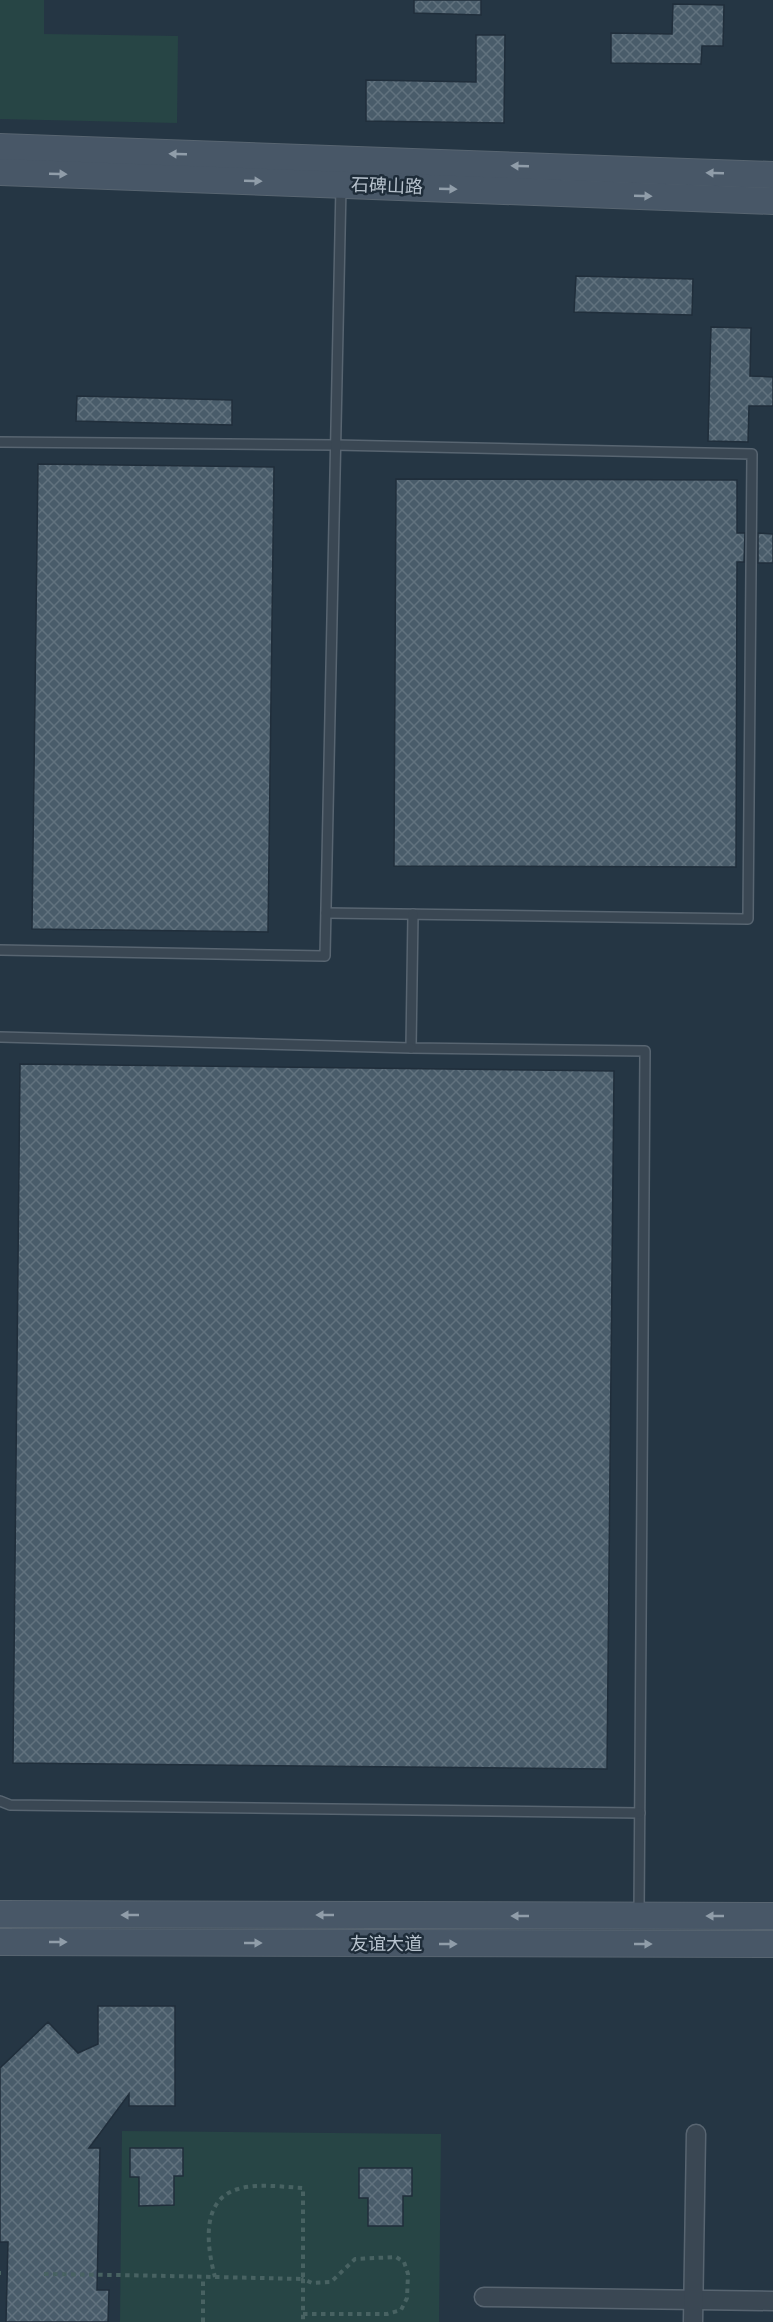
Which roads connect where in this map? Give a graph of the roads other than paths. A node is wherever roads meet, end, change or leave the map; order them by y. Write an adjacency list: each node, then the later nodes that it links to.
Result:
1 (0, 147): 3 (street, one-way to 1)
2 (0, 172): 3 (street, 石碑山路, one-way to 3)
3 (341, 172): 4 (street, one-way to 3); 5 (street, 石碑山路, one-way to 5); 7 (lane)
4 (773, 175)
5 (773, 201)
6 (0, 442): 7 (lane)
7 (335, 446): 8 (lane); 9 (lane)
8 (326, 913): 9 (lane); 10 (lane)
9 (413, 914): 12 (lane)
10 (0, 950)
11 (0, 1037): 12 (lane)
12 (411, 1048): 14 (lane)
13 (0, 1801): 14 (lane)
14 (640, 1813): 16 (lane)
15 (0, 1914): 16 (street, 友谊大道, one-way to 15)
16 (639, 1916): 17 (street, 友谊大道, one-way to 16)
17 (773, 1916)
18 (0, 1942): 19 (street, 友谊大道, one-way to 19)
19 (773, 1944)
20 (696, 2134): 23 (street)
21 (484, 2297): 23 (street)
22 (773, 2301): 23 (street)
23 (693, 2302): 24 (street)
24 (693, 2322)

